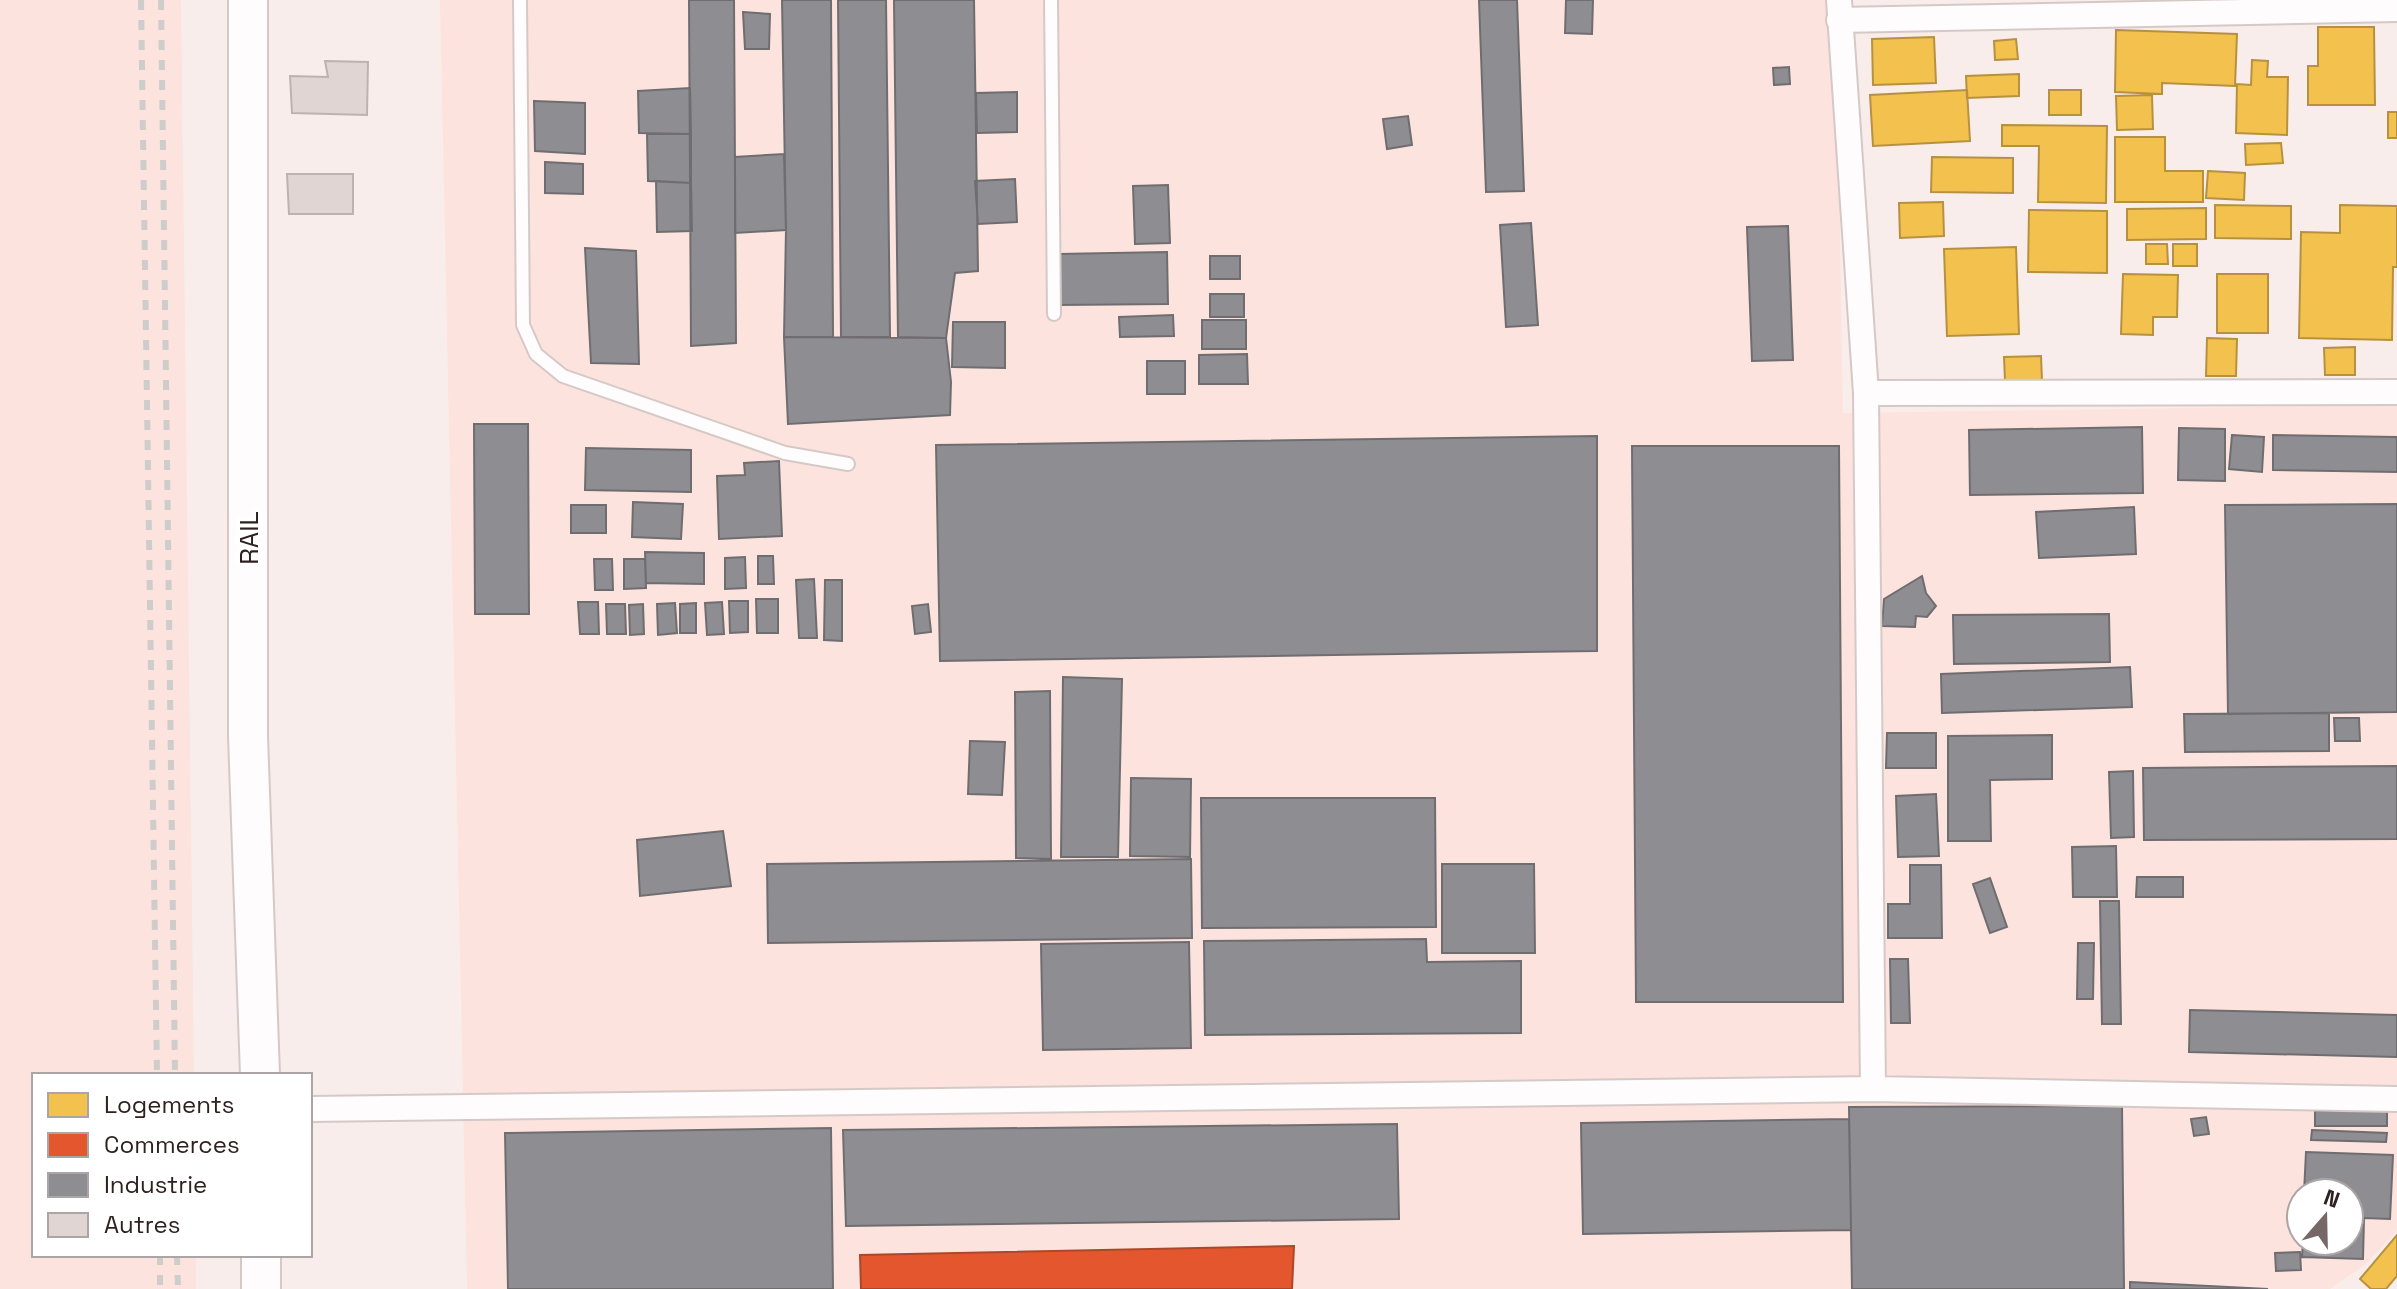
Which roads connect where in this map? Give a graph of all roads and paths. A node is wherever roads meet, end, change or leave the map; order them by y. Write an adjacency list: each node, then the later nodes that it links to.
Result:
1 (248, 0): 11 (main road, RAIL)
2 (520, 0): 10 (lane)
3 (1051, 0): 7 (lane)
4 (2234, 6): 5 (street); 6 (street)
5 (2397, 9)
6 (1839, 10): 9 (street)
7 (1054, 314)
8 (2397, 392): 9 (street)
9 (1866, 393): 12 (street)
10 (848, 464)
11 (260, 1073)
12 (1873, 1089): 13 (street); 14 (street)
13 (2397, 1099)
14 (312, 1109)
15 (261, 1257): 16 (main road)
16 (261, 1289)

